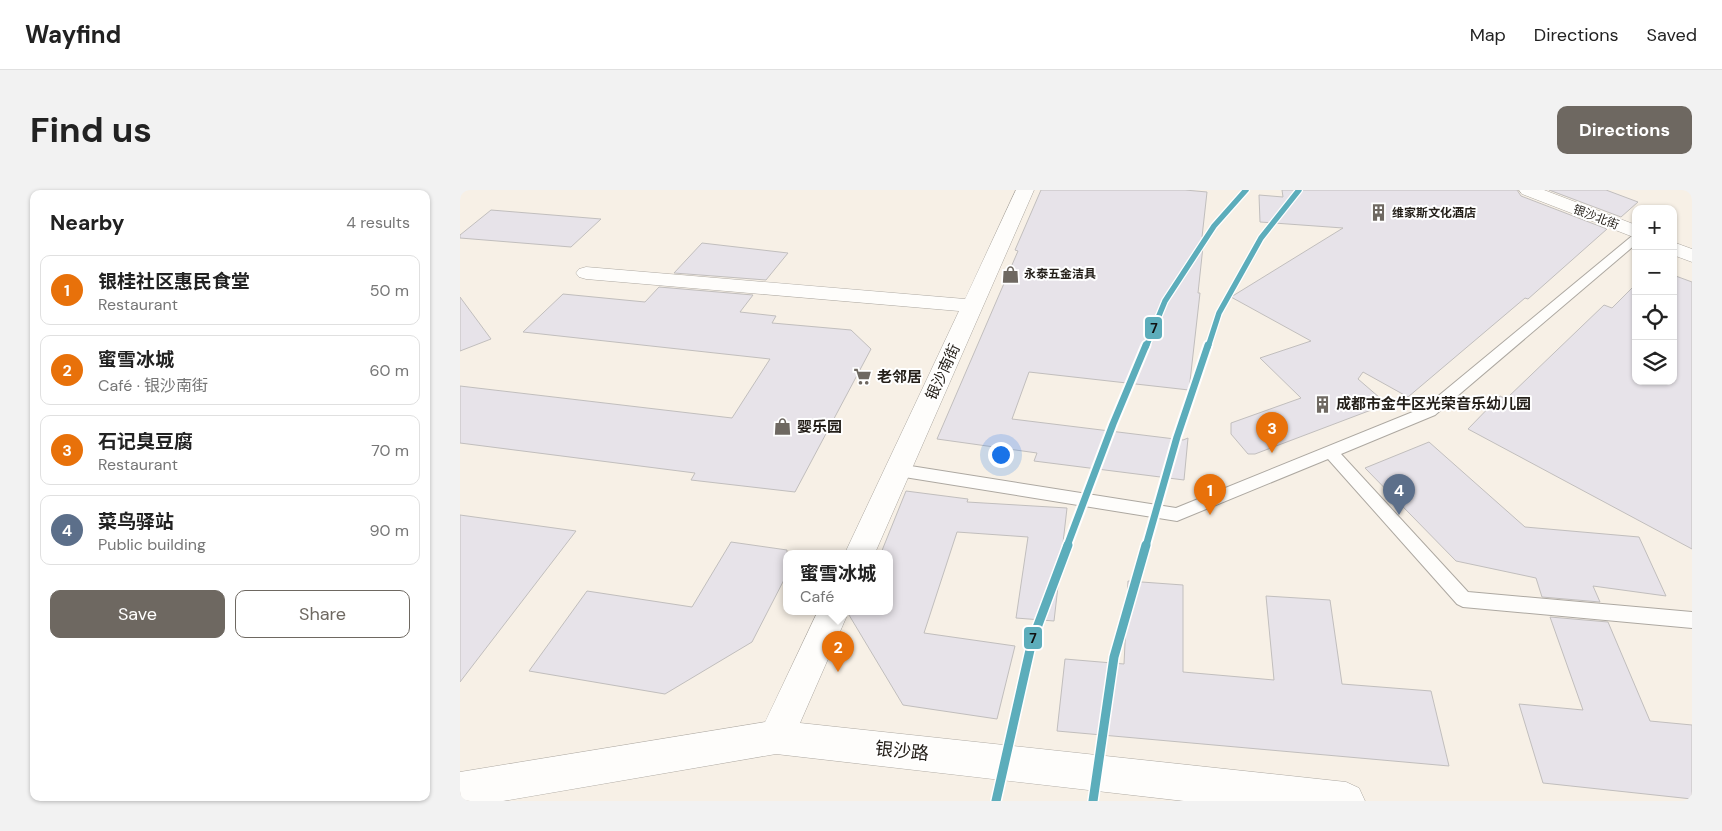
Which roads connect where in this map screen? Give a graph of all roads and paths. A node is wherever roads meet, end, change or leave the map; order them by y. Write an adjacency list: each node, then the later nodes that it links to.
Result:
1 (1025, 190): 8 (street, 银沙南街)
2 (1528, 190): 3 (street, 银沙北街)
3 (1632, 230)
4 (1632, 241): 9 (lane)
5 (1677, 250): 6 (street)
6 (1692, 256)
7 (586, 273): 8 (street)
8 (973, 306): 10 (street, 银沙南街)
9 (1330, 452): 10 (lane); 13 (lane)
10 (898, 470): 11 (street, 银沙南街)
11 (861, 550)
12 (832, 615): 14 (street)
13 (1692, 620)
14 (776, 737): 15 (street, 银沙路); 16 (street, 银沙路)
15 (460, 790)
16 (1346, 801)

